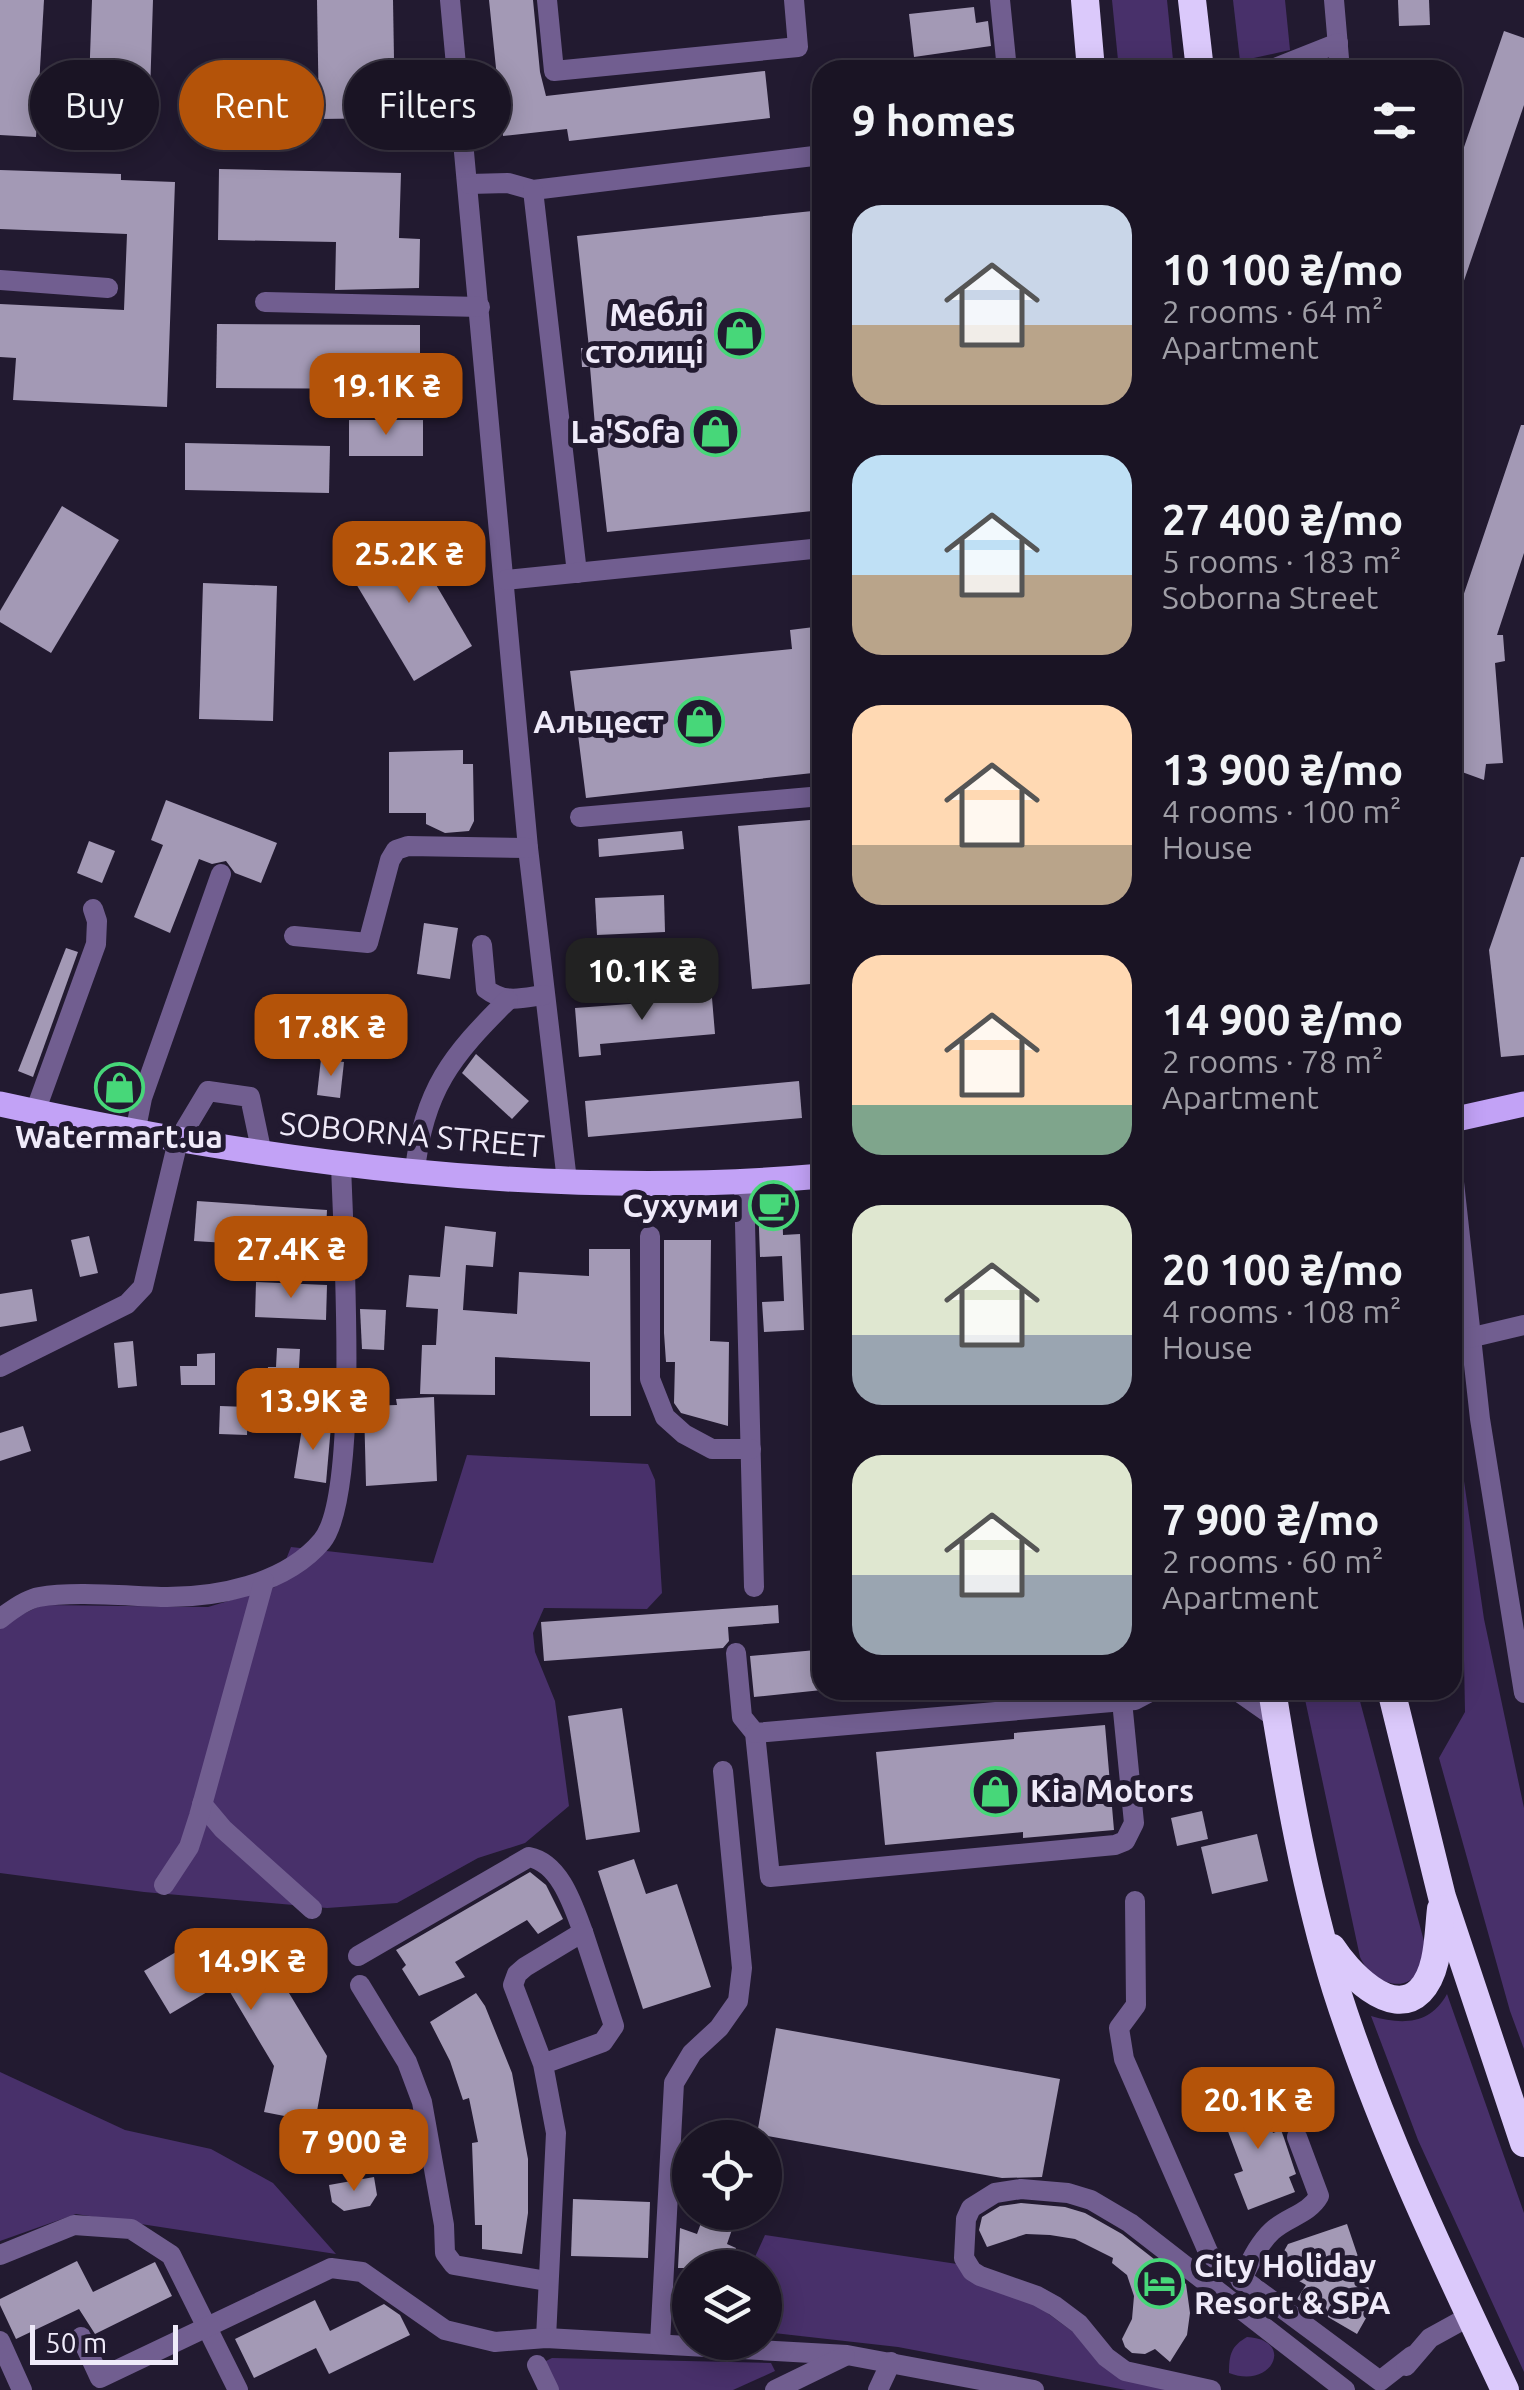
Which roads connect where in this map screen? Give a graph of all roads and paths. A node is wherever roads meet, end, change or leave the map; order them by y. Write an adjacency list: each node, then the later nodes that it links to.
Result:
1 (450, 0): 15 (street)
2 (548, 0): 3 (street)
3 (794, 0)
4 (1000, 0): 9 (street)
5 (1084, 0): 10 (highway)
6 (1192, 0): 11 (highway)
7 (1334, 0): 8 (street)
8 (1338, 42): 12 (street); 13 (street)
9 (1006, 60)
10 (1090, 60)
11 (1199, 60)
12 (1294, 60)
13 (1339, 60)
14 (812, 156): 16 (street)
15 (469, 184): 16 (street); 20 (street)
16 (532, 190): 22 (street)
17 (0, 280): 18 (street)
18 (108, 288)
19 (266, 302): 20 (street)
20 (480, 307): 23 (street)
21 (812, 549): 22 (street)
22 (577, 573): 23 (street)
23 (506, 580): 26 (street)
24 (812, 797): 25 (street)
25 (580, 817)
26 (528, 848): 29 (street); 31 (street)
27 (221, 874): 37 (street)
28 (93, 910): 35 (street)
29 (294, 936)
30 (482, 946): 32 (street)
31 (544, 994): 32 (street); 43 (street)
32 (508, 1000): 41 (street)
33 (0, 1104): 35 (main road, SOBORNA STREET)
34 (1524, 1104): 36 (main road)
35 (35, 1112): 37 (main road, SOBORNA STREET)
36 (1462, 1118)
37 (135, 1133): 38 (main road, SOBORNA STREET)
38 (178, 1141): 39 (main road, SOBORNA STREET); 39 (street); 49 (street)
39 (262, 1154): 40 (main road, SOBORNA STREET)
40 (341, 1164): 41 (main road, SOBORNA STREET); 51 (street)
41 (414, 1171): 43 (main road, SOBORNA STREET)
42 (812, 1177): 44 (main road, SOBORNA STREET)
43 (567, 1182): 44 (main road, SOBORNA STREET)
44 (744, 1183): 50 (street)
45 (650, 1236): 50 (street)
46 (1462, 1261): 48 (street)
47 (1524, 1325): 48 (street)
48 (1470, 1338): 55 (street)
49 (0, 1367)
50 (751, 1449): 52 (street)
51 (264, 1580): 53 (street); 62 (street)
52 (754, 1587)
53 (0, 1619)
54 (736, 1652): 60 (street)
55 (1524, 1693)
56 (1135, 1700): 58 (street)
57 (1392, 1700): 64 (highway)
58 (1122, 1701): 60 (street); 60 (street)
59 (1274, 1704): 67 (highway)
60 (755, 1733)
61 (723, 1771): 82 (street)
62 (202, 1804): 63 (street); 66 (street)
63 (164, 1885)
64 (1442, 1898): 67 (highway); 73 (highway)
65 (1135, 1901): 75 (street)
66 (312, 1909)
67 (1318, 1925): 77 (highway)
68 (583, 1932): 69 (street); 71 (street); 71 (street)
69 (358, 1956)
70 (360, 1984): 76 (street)
71 (543, 2064): 76 (street)
72 (1297, 2137): 75 (street)
73 (1524, 2144)
74 (0, 2255): 78 (street)
75 (1241, 2281): 86 (street)
76 (547, 2282): 80 (street)
77 (1470, 2316): 86 (street); 95 (highway)
78 (207, 2325): 79 (street); 80 (street); 88 (street)
79 (82, 2337)
80 (546, 2338): 82 (street)
81 (0, 2341): 87 (street)
82 (660, 2343): 83 (street)
83 (848, 2355): 84 (street); 90 (street)
84 (892, 2362): 91 (street); 92 (street)
85 (537, 2364): 89 (street)
86 (1379, 2387)
87 (22, 2390)
88 (238, 2390)
89 (548, 2390)
90 (775, 2390)
91 (878, 2390)
92 (1034, 2390)
93 (1211, 2390): 94 (street)
94 (1345, 2390)
95 (1505, 2390)

